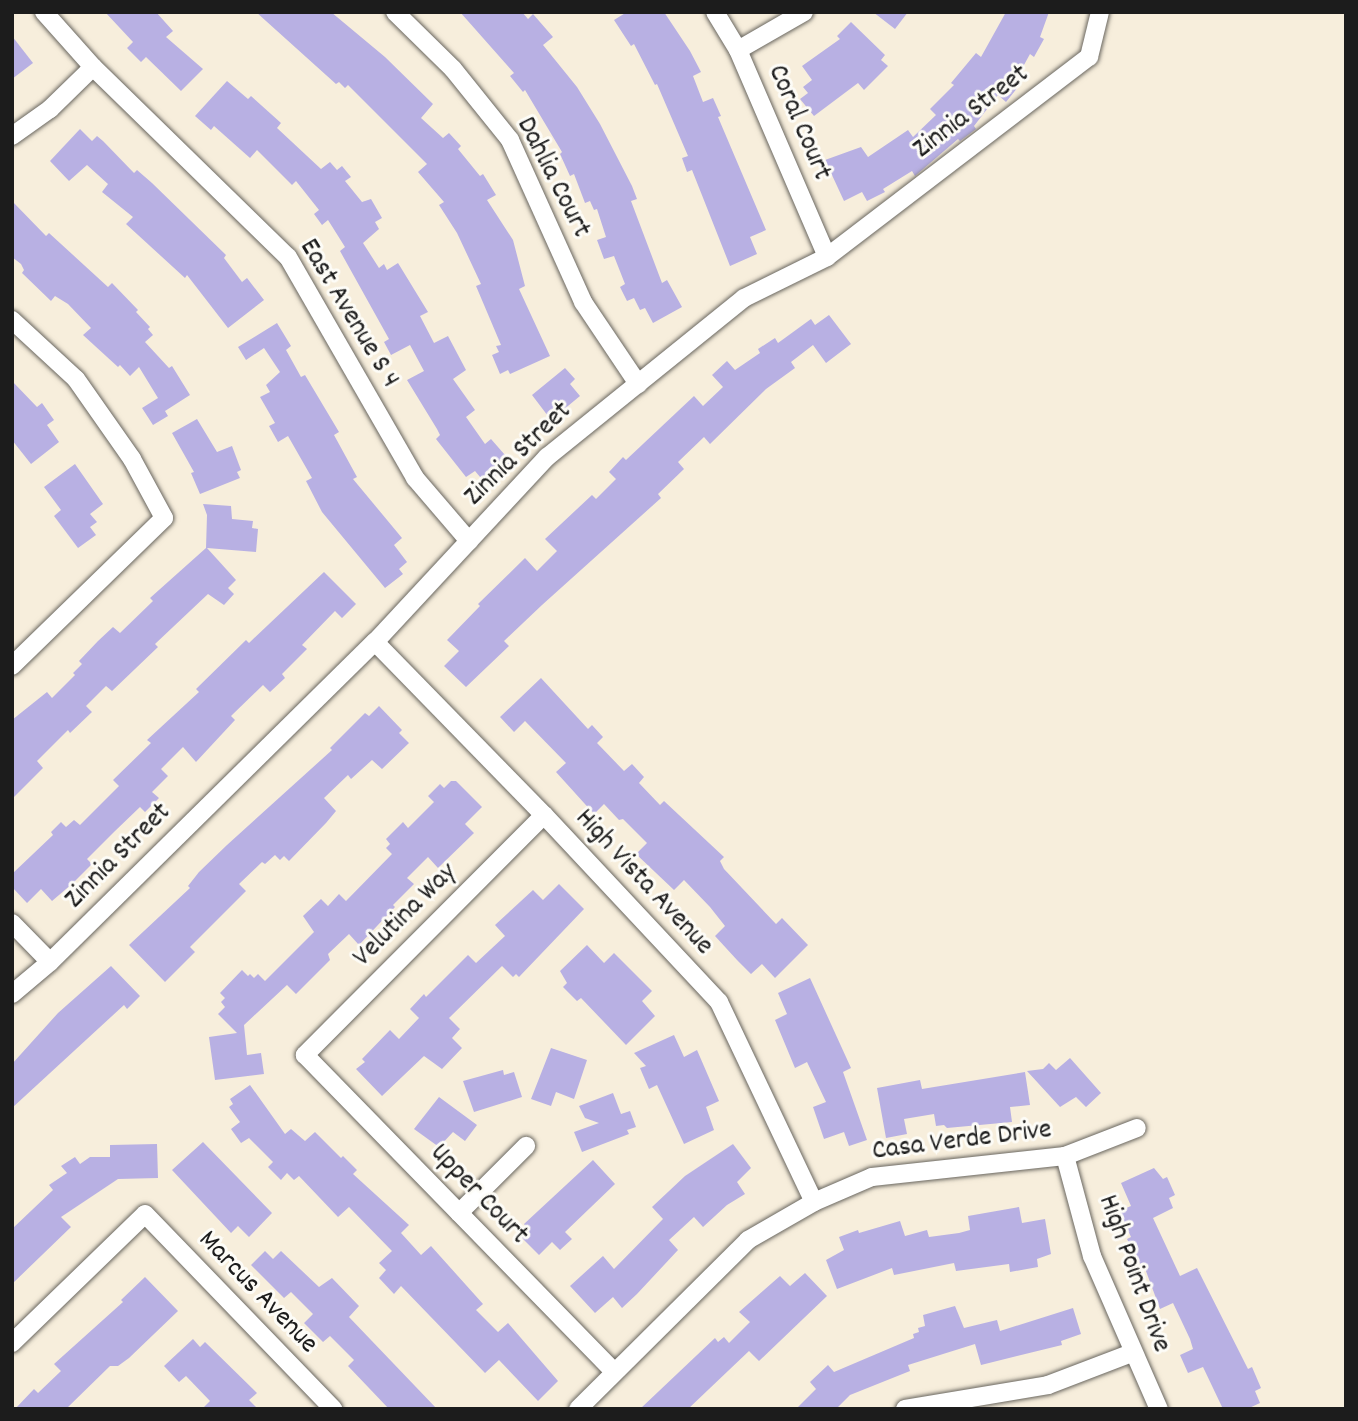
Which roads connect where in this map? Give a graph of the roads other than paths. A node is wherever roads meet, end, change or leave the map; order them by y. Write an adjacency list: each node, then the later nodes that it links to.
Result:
1 (44, 12): 7 (street, East Avenue S 4)
2 (395, 12): 11 (street, Dahlia Court)
3 (715, 12): 6 (street, Coral Court)
4 (804, 12): 6 (street)
5 (1100, 12): 9 (street, Zinnia Street)
6 (738, 50): 9 (street, Coral Court)
7 (93, 67): 8 (street); 12 (street, East Avenue S 4)
8 (12, 135)
9 (827, 257): 11 (street, Zinnia Street)
10 (12, 320): 14 (street)
11 (638, 384): 12 (street, Zinnia Street)
12 (469, 541): 13 (street, Zinnia Street)
13 (375, 642): 15 (street, High Vista Avenue); 17 (street, Zinnia Street)
14 (12, 666)
15 (544, 815): 19 (street, Velutina Way); 23 (street, High Vista Avenue)
16 (12, 923): 17 (street)
17 (50, 962): 18 (street, Zinnia Street)
18 (12, 994)
19 (305, 1055): 24 (street, Upper Court)
20 (1137, 1128): 22 (street, Casa Verde Drive)
21 (526, 1146): 24 (street)
22 (1065, 1156): 23 (street, Casa Verde Drive); 26 (street, High Point Drive)
23 (814, 1202): 27 (street, Casa Verde Drive)
24 (458, 1213): 27 (street, Upper Court)
25 (12, 1343): 28 (street, Marcus Avenue)
26 (1132, 1353): 30 (street); 31 (street, High Point Drive)
27 (614, 1372): 29 (street, Casa Verde Drive)
28 (333, 1409)
29 (578, 1409)
30 (905, 1409)
31 (1159, 1409)

